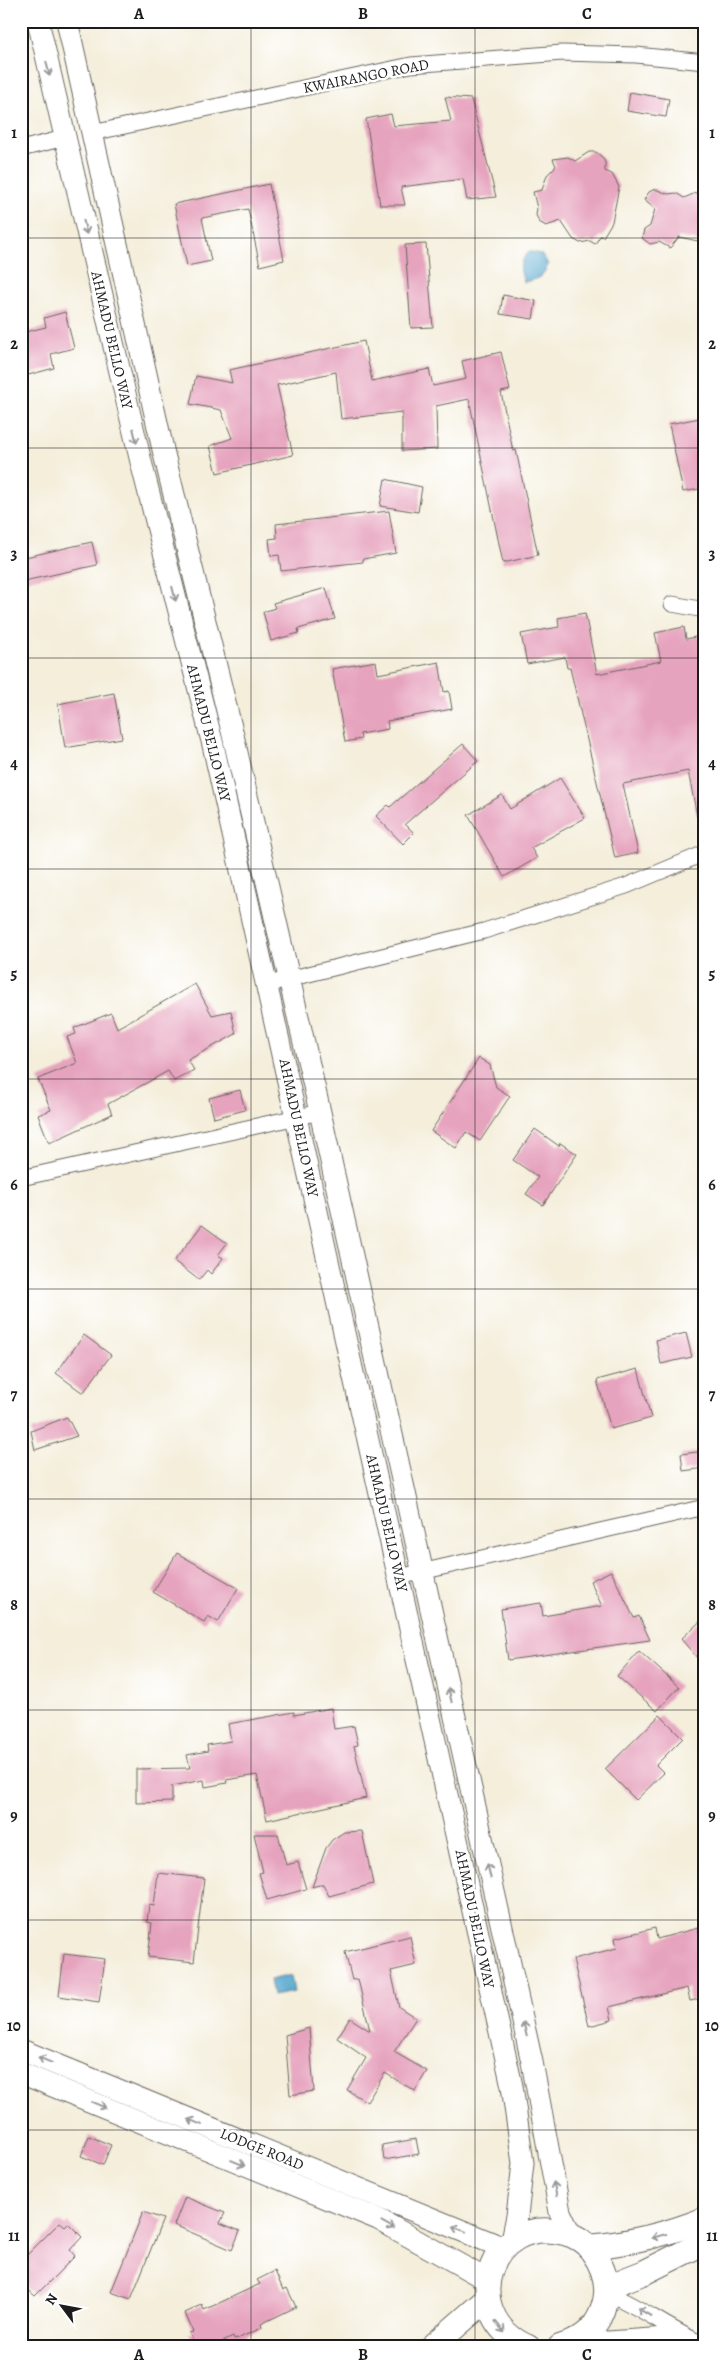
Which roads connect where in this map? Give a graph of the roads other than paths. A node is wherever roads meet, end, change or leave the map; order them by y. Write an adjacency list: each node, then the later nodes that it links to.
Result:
1 (38, 21): 5 (main road, AHMADU BELLO WAY, one-way to 5)
2 (67, 21): 4 (main road, AHMADU BELLO WAY)
3 (705, 62): 4 (street, KWAIRANGO ROAD)
4 (92, 133): 10 (main road, AHMADU BELLO WAY)
5 (64, 138): 6 (street); 11 (main road, AHMADU BELLO WAY, one-way to 11)
6 (21, 149)
7 (672, 604): 8 (street)
8 (705, 610)
9 (705, 852): 10 (street)
10 (290, 978): 11 (street); 12 (main road, AHMADU BELLO WAY)
11 (268, 984): 13 (main road, AHMADU BELLO WAY)
12 (320, 1112): 13 (street); 16 (main road, AHMADU BELLO WAY)
13 (297, 1118): 14 (street); 17 (main road, AHMADU BELLO WAY)
14 (21, 1178)
15 (705, 1507): 16 (street)
16 (422, 1571): 17 (street); 18 (main road, AHMADU BELLO WAY, one-way to 16)
17 (399, 1577): 19 (main road, AHMADU BELLO WAY)
18 (458, 1730): 19 (main road); 23 (main road, AHMADU BELLO WAY, one-way to 18)
19 (434, 1736): 25 (main road, AHMADU BELLO WAY)
20 (21, 2050): 25 (main road, LODGE ROAD, one-way to 20)
21 (21, 2073): 26 (main road, LODGE ROAD, one-way to 26)
22 (705, 2219): 23 (main road, one-way to 23)
23 (580, 2241): 25 (main road); 27 (main road)
24 (705, 2242): 27 (main road)
25 (508, 2244): 26 (main road)
26 (487, 2290): 31 (main road); 32 (main road, one-way to 32)
27 (607, 2290): 28 (street, one-way to 27); 29 (main road)
28 (680, 2334): 29 (street); 30 (street)
29 (569, 2344)
30 (705, 2345)
31 (432, 2347)
32 (528, 2347)

